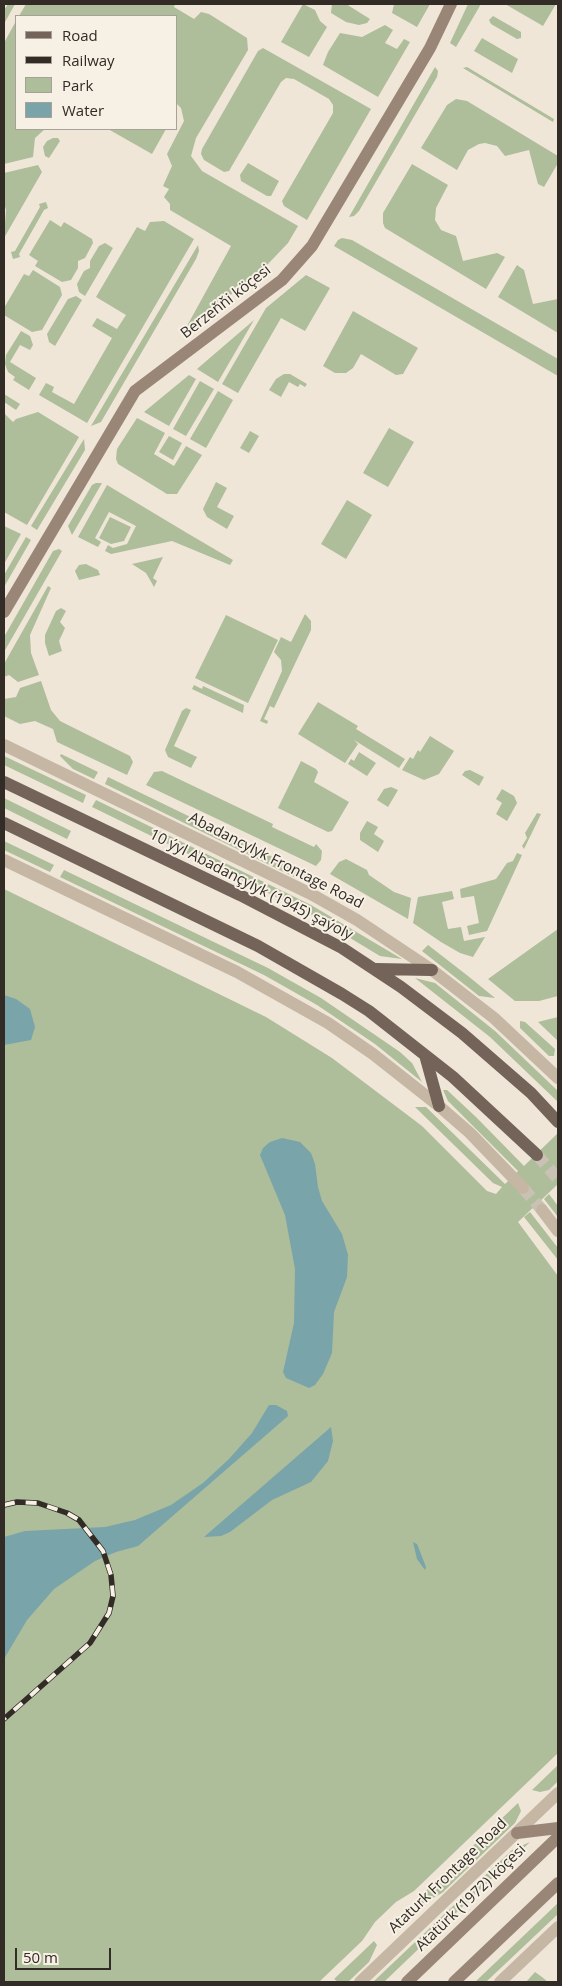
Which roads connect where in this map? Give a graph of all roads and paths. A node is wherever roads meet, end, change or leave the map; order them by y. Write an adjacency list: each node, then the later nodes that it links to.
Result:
1 (451, 4): 2 (street, Berzeňňi köçesi)
2 (4, 612)
3 (4, 745): 8 (street, Abadancylyk Frontage Road)
4 (4, 782): 7 (main road, 10 ýyl Abadançylyk (1945) şaýoly)
5 (4, 823): 9 (main road)
6 (4, 860): 11 (street)
7 (376, 969): 8 (main road); 12 (main road, 10 ýyl Abadançylyk (1945) şaýoly)
8 (432, 970): 10 (street, Abadancylyk Frontage Road)
9 (425, 1055): 11 (main road); 13 (main road)
10 (558, 1078)
11 (440, 1106): 14 (street)
12 (558, 1122)
13 (536, 1155)
14 (523, 1188)
15 (542, 1210): 16 (street)
16 (558, 1230)
17 (558, 1793): 19 (street, Ataturk Frontage Road)
18 (558, 1828): 19 (street)
19 (517, 1832): 23 (street, Ataturk Frontage Road)
20 (558, 1837): 24 (street, Atatürk (1972) köçesi)
21 (558, 1883): 25 (street)
22 (558, 1927): 26 (street)
23 (360, 1982)
24 (407, 1982)
25 (454, 1982)
26 (500, 1982)

